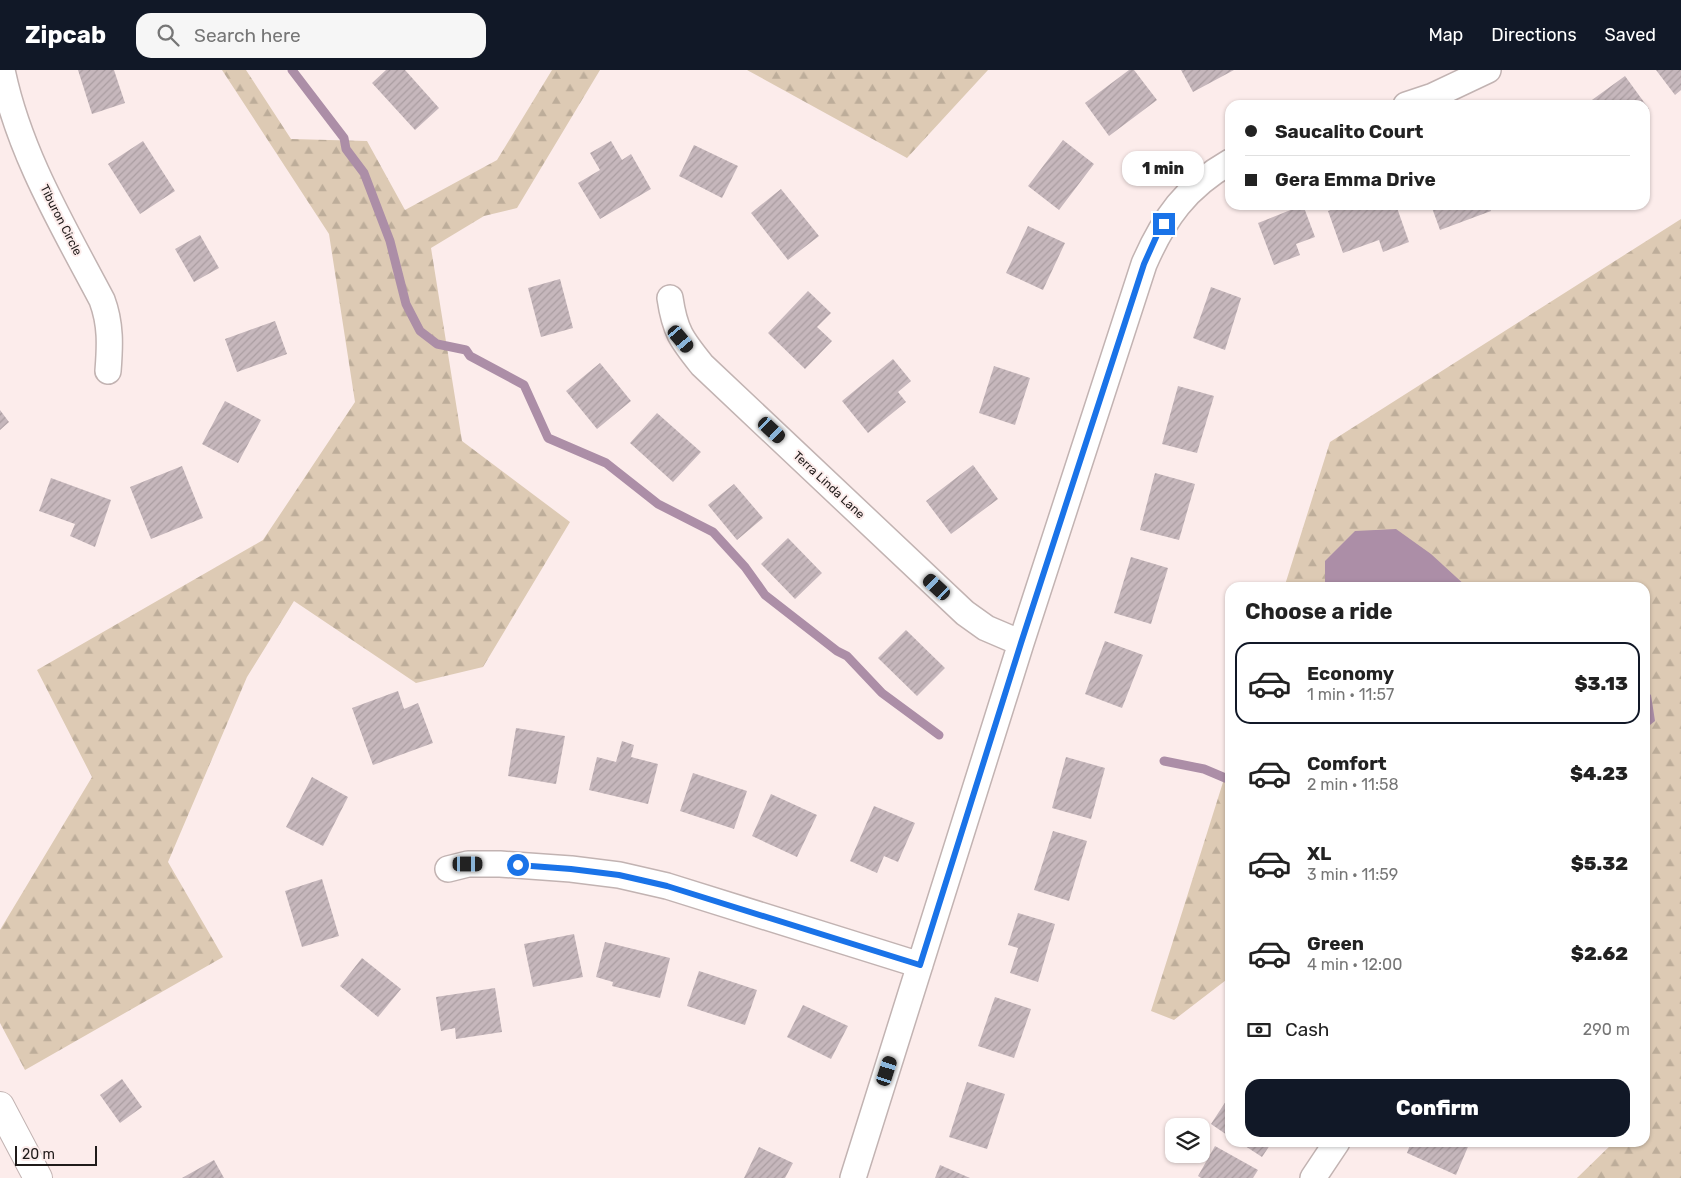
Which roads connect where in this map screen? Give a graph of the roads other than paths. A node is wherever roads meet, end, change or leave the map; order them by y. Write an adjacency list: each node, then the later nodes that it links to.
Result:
1 (2, 70): 6 (street, Tiburon Circle)
2 (1488, 70): 3 (street)
3 (1421, 100)
4 (1225, 165): 7 (street)
5 (670, 298): 7 (street, Terra Linda Lane)
6 (108, 371)
7 (1021, 643): 9 (street)
8 (448, 869): 9 (street)
9 (920, 965): 13 (street)
10 (0, 1106): 12 (street)
11 (1334, 1147): 14 (street)
12 (38, 1178)
13 (853, 1178)
14 (1313, 1178)

